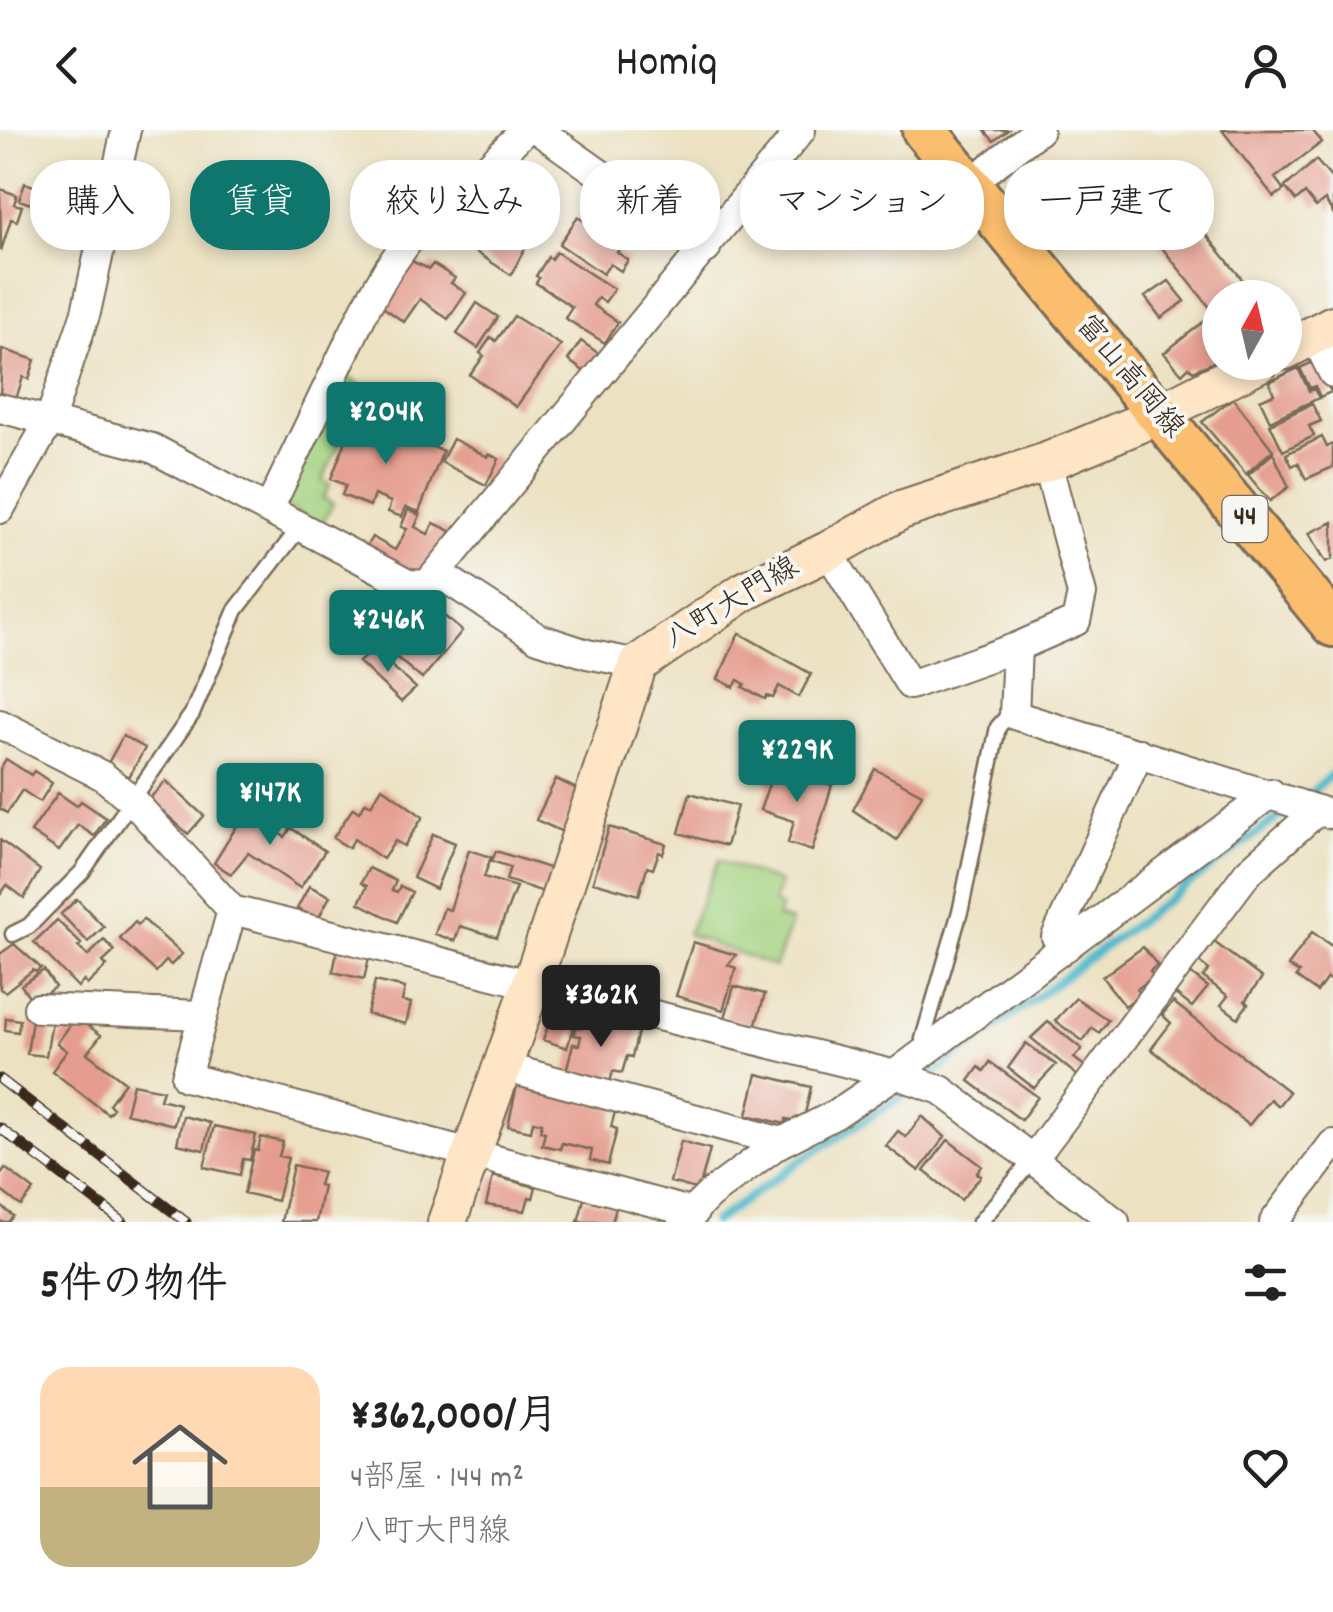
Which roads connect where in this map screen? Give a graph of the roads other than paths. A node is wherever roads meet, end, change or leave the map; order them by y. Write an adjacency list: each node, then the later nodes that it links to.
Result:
1 (126, 130): 18 (street)
2 (525, 130): 21 (street)
3 (538, 130): 7 (street)
4 (801, 130): 11 (street)
5 (924, 130): 8 (main road, 富山高岡線 / 44)
6 (1039, 130): 9 (street)
7 (580, 160)
8 (948, 160)
9 (984, 172)
10 (984, 203): 17 (main road, 富山高岡線 / 44)
11 (720, 231)
12 (705, 250): 24 (street)
13 (1311, 337): 14 (street)
14 (1333, 373)
15 (1224, 380): 17 (main road, 八町大門線)
16 (0, 408): 18 (street)
17 (1157, 414): 19 (main road, 八町大門線); 25 (main road, 富山高岡線 / 44)
18 (48, 422): 20 (street); 21 (street)
19 (1047, 462): 23 (main road, 八町大門線); 26 (street)
20 (0, 509)
21 (269, 509): 22 (street)
22 (302, 526): 24 (street); 31 (lane)
23 (828, 551): 26 (street); 27 (main road, 八町大門線)
24 (439, 574): 27 (street)
25 (1333, 625)
26 (1017, 647): 28 (street)
27 (638, 664): 36 (main road, 八町大門線)
28 (1014, 715): 30 (street); 39 (lane)
29 (0, 724): 31 (street)
30 (1139, 753): 32 (street); 35 (street)
31 (132, 800): 33 (street); 34 (lane)
32 (1303, 805): 35 (street); 45 (street)
33 (232, 910): 36 (street); 38 (street)
34 (13, 934)
35 (1066, 947): 39 (street)
36 (532, 983): 40 (main road, 八町大門線); 41 (street)
37 (38, 1008): 38 (street)
38 (201, 1014): 44 (street)
39 (927, 1050): 41 (street)
40 (503, 1067): 42 (street); 44 (main road, 八町大門線)
41 (899, 1076): 42 (street); 45 (street)
42 (782, 1142): 46 (street)
43 (1333, 1144): 50 (street)
44 (474, 1152): 46 (street); 47 (main road, 八町大門線)
45 (1033, 1159): 48 (lane); 49 (street)
46 (688, 1217)
47 (446, 1222)
48 (980, 1222)
49 (1115, 1222)
50 (1274, 1222)

